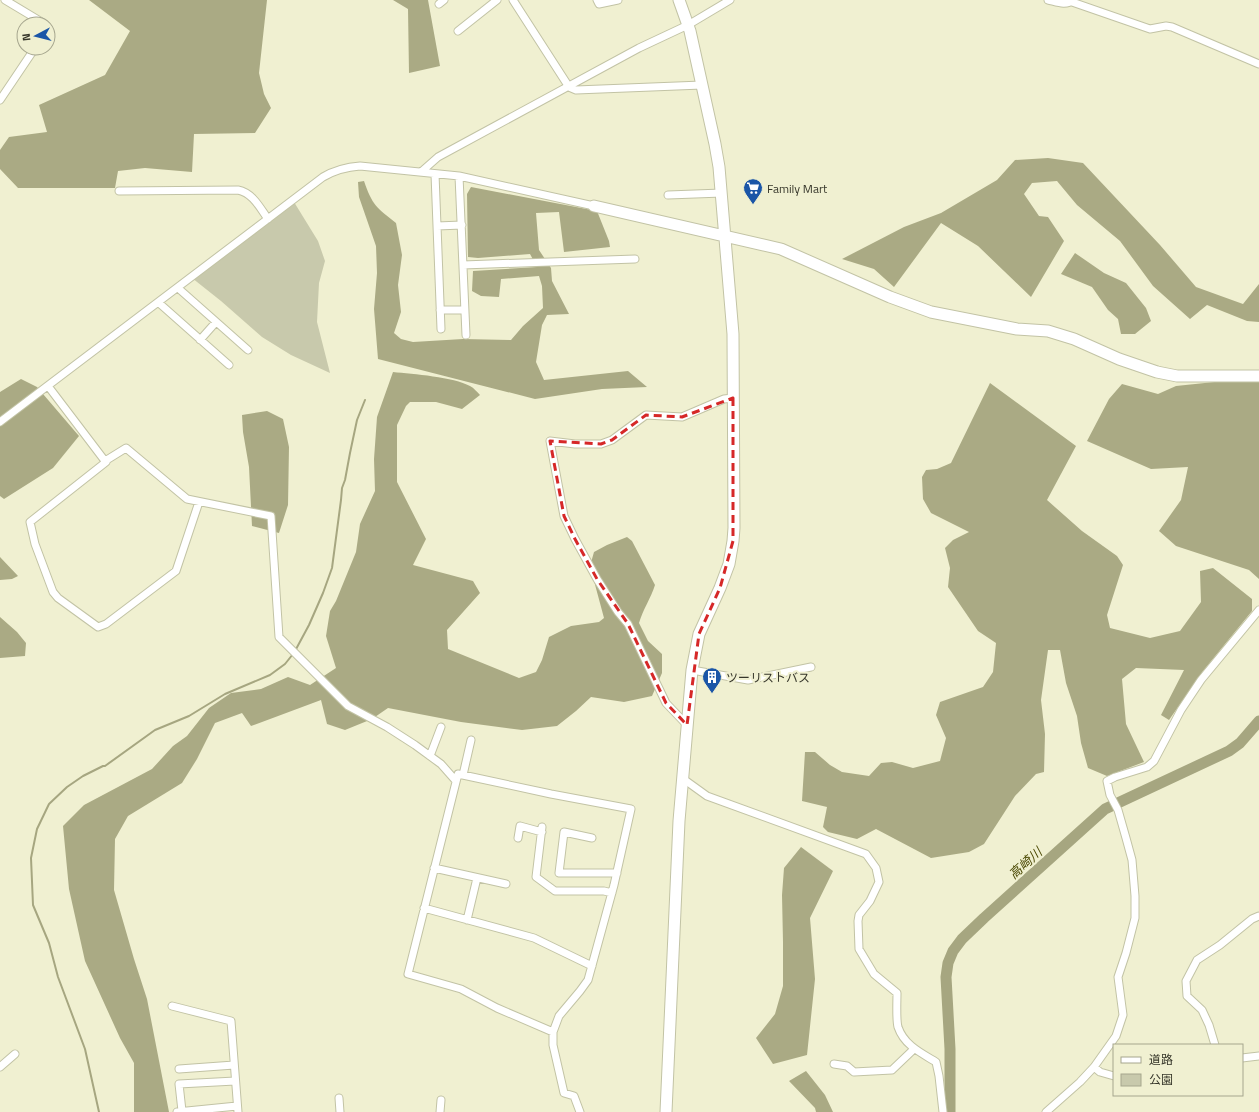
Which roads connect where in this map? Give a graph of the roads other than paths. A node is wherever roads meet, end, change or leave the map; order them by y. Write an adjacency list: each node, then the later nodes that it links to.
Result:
1 (5, 0): 10 (street)
2 (497, 0): 12 (street)
3 (513, 0): 16 (street)
4 (597, 0): 5 (street)
5 (618, 0)
6 (679, 0): 11 (street)
7 (730, 0): 11 (street)
8 (1048, 0): 9 (street)
9 (1072, 1): 14 (street)
10 (31, 16)
11 (688, 25): 15 (street); 16 (street)
12 (458, 31)
13 (30, 56): 17 (street)
14 (1259, 64)
15 (702, 85): 16 (street); 22 (street)
16 (569, 87): 18 (street)
17 (0, 100)
18 (421, 172): 19 (street); 25 (street)
19 (435, 174): 20 (street); 27 (street)
20 (459, 176): 24 (street); 26 (street)
21 (119, 191): 25 (street)
22 (722, 193): 23 (street); 28 (street)
23 (668, 195)
24 (594, 206): 28 (street)
25 (268, 219): 31 (street)
26 (462, 225): 27 (street); 30 (street)
27 (437, 226): 33 (street)
28 (725, 237): 41 (street); 43 (street)
29 (635, 259): 30 (street)
30 (463, 266): 34 (street)
31 (178, 288): 32 (street); 35 (street)
32 (159, 303): 38 (street); 42 (street)
33 (440, 310): 34 (street); 36 (street)
34 (464, 310): 37 (street)
35 (216, 322): 38 (street); 39 (street)
36 (441, 330)
37 (466, 335)
38 (200, 340): 40 (street)
39 (248, 350)
40 (229, 365)
41 (1259, 376)
42 (48, 386): 44 (street); 45 (street)
43 (733, 398): 49 (street); 50 (street)
44 (0, 422)
45 (105, 461): 46 (street); 46 (street)
46 (199, 502): 53 (street)
47 (1259, 610): 78 (street)
48 (811, 667): 49 (street)
49 (692, 670): 50 (street)
50 (687, 725): 55 (street)
51 (441, 727): 53 (street)
52 (471, 740): 54 (street)
53 (430, 756): 56 (street)
54 (464, 775): 56 (street); 60 (street)
55 (682, 778): 71 (street); 89 (street)
56 (456, 781): 59 (street)
57 (518, 838): 63 (street)
58 (592, 838): 60 (street)
59 (434, 868): 61 (street); 64 (street)
60 (617, 873): 63 (street)
61 (478, 878): 62 (street); 66 (street)
62 (506, 884)
63 (612, 893): 67 (street)
64 (424, 908): 66 (street); 69 (street)
65 (1259, 916): 70 (street)
66 (467, 920): 67 (street)
67 (592, 966): 69 (street)
68 (172, 1006): 76 (street)
69 (553, 1032): 88 (street)
70 (1215, 1044)
71 (914, 1049): 75 (street); 90 (street)
72 (15, 1054): 77 (street)
73 (1259, 1056): 74 (street)
74 (1243, 1058)
75 (834, 1064)
76 (234, 1065): 79 (street); 81 (street)
77 (0, 1067)
78 (1094, 1067): 80 (street); 91 (street)
79 (179, 1069)
80 (1113, 1076)
81 (235, 1081): 84 (street); 85 (street)
82 (339, 1098): 86 (street)
83 (440, 1100): 87 (street)
84 (238, 1109): 85 (street)
85 (179, 1112)
86 (340, 1112)
87 (440, 1112)
88 (580, 1112)
89 (666, 1112)
90 (943, 1112)
91 (1046, 1112)

